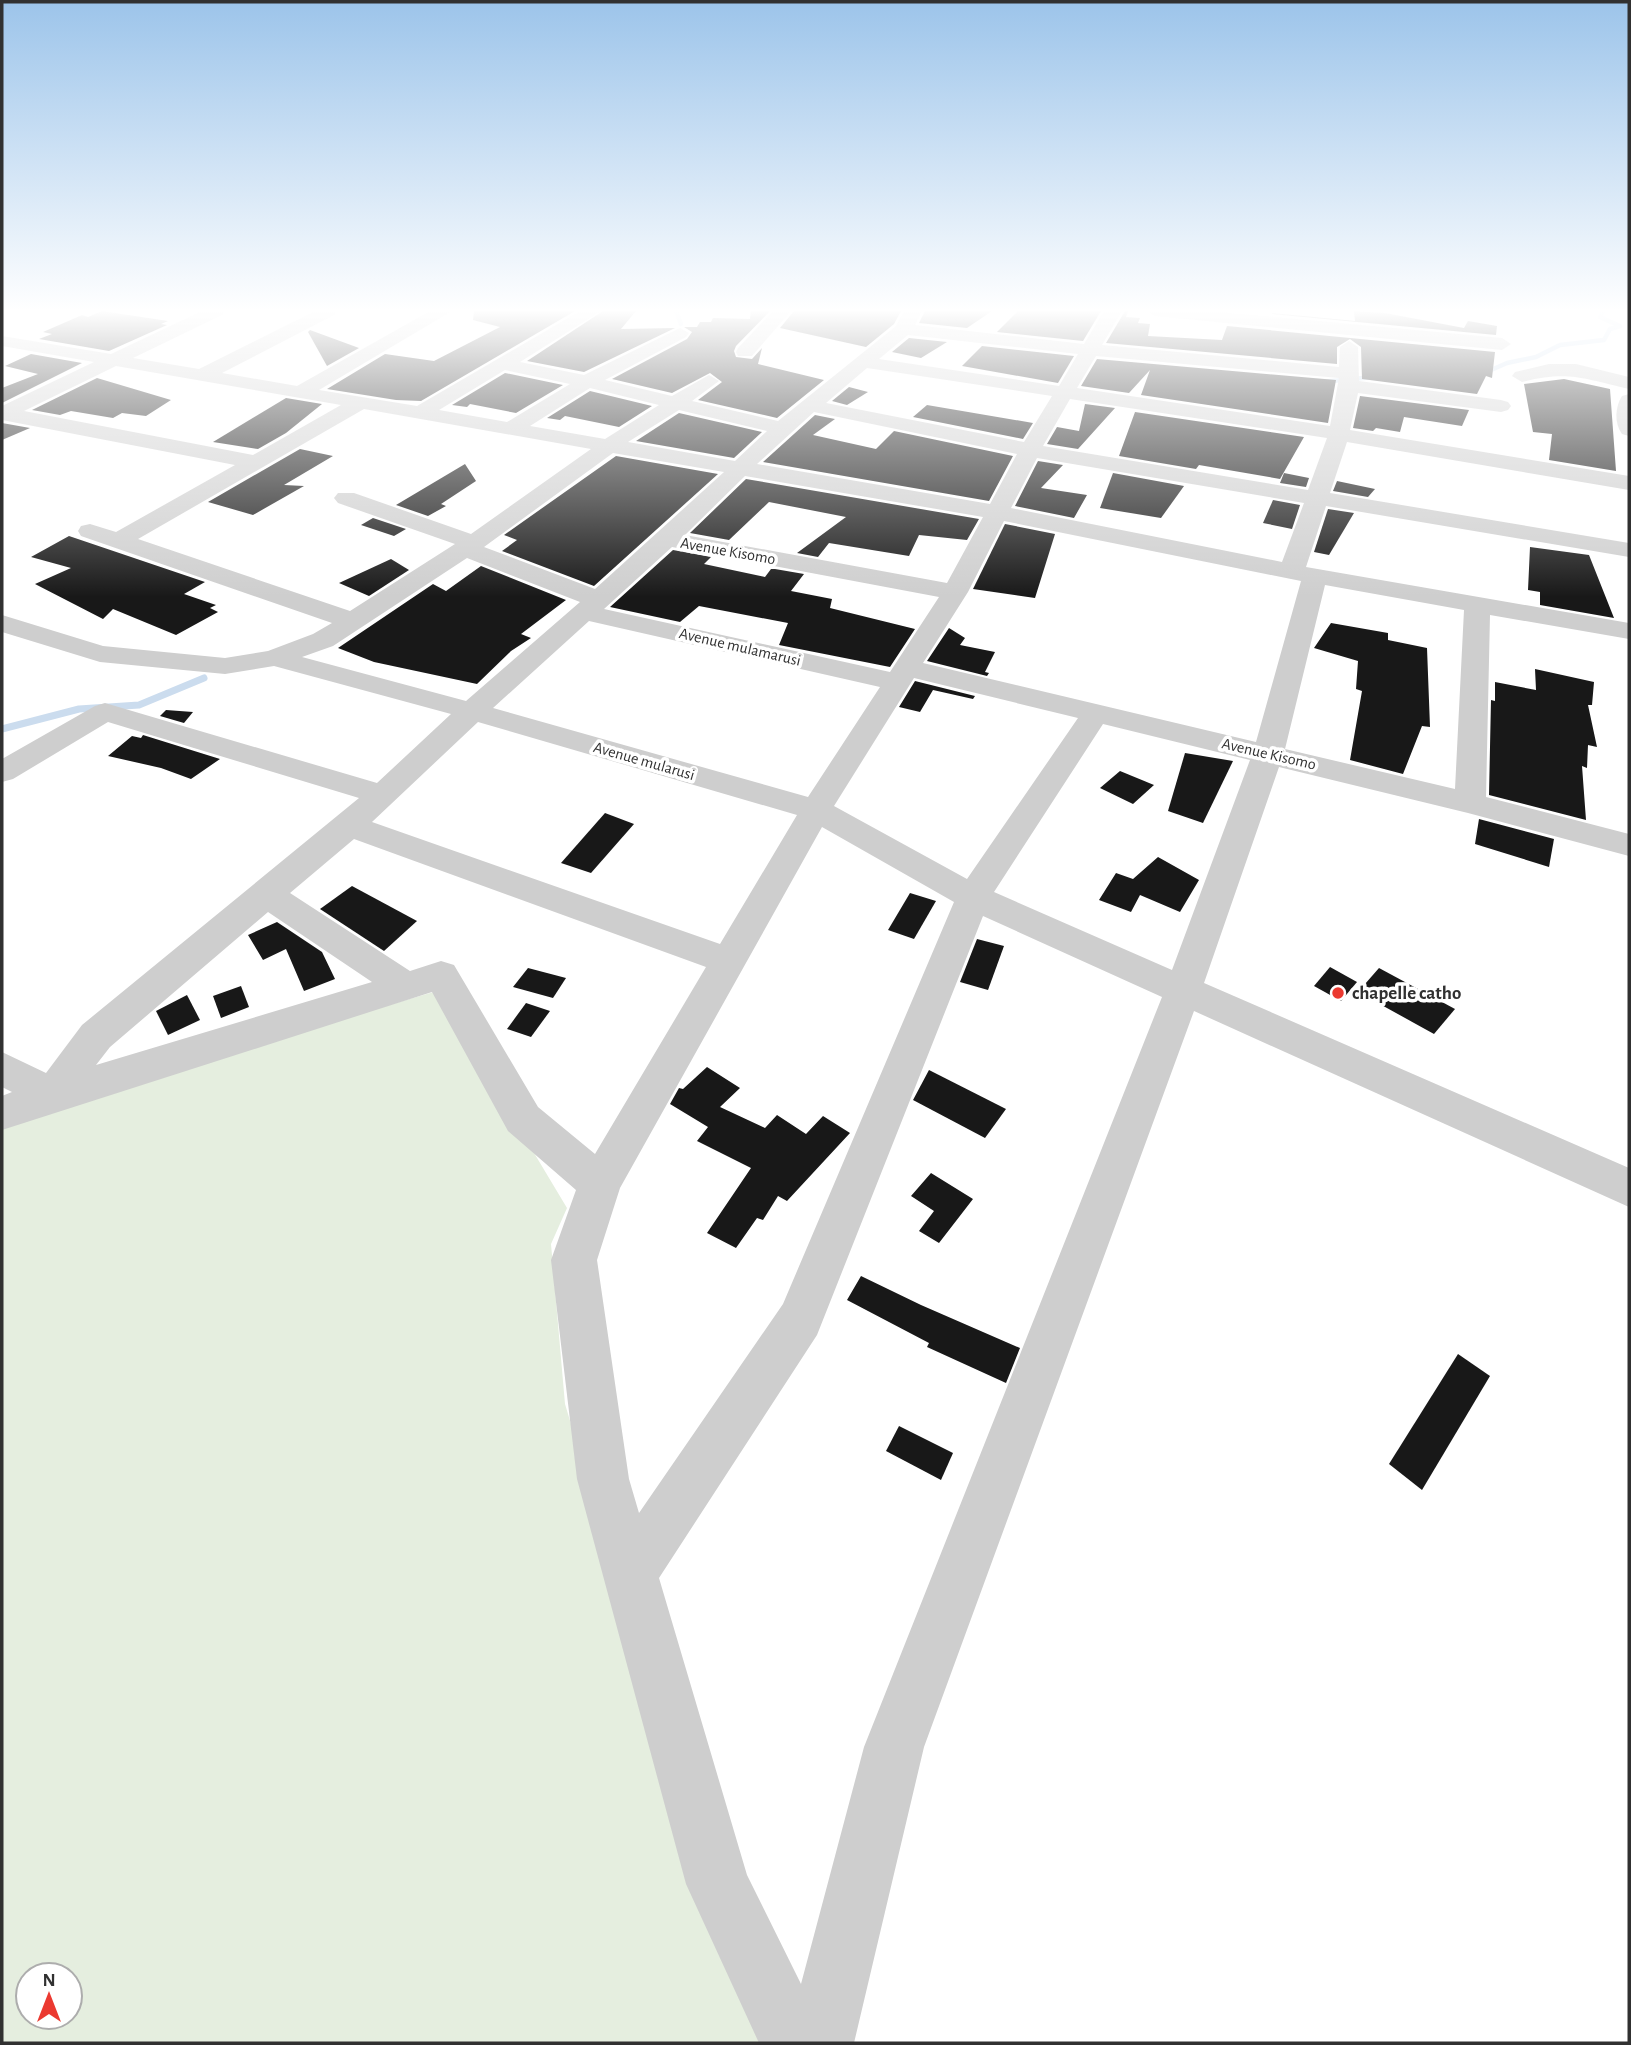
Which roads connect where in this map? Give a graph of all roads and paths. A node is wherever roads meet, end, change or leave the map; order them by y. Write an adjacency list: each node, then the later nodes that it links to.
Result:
1 (354, 406): 21 (street)
2 (385, 406): 13 (street)
3 (431, 406): 13 (street)
4 (546, 406): 16 (street)
5 (670, 406): 19 (street)
6 (685, 406): 15 (street)
7 (805, 406): 15 (street)
8 (814, 406): 20 (street)
9 (1056, 406): 20 (street)
10 (1149, 406): 18 (street)
11 (1344, 406): 18 (street)
12 (1626, 406): 17 (street)
13 (420, 413): 16 (street)
14 (2, 414): 21 (street)
15 (782, 428): 22 (street)
16 (510, 429): 19 (street)
17 (1629, 430)
18 (1339, 434): 23 (street); 24 (street)
19 (610, 445): 22 (street); 30 (street)
20 (1030, 450): 24 (street); 26 (street)
21 (258, 463): 29 (street)
22 (740, 468): 26 (street); 28 (street)
23 (1629, 483)
24 (1317, 497): 31 (street); 32 (street)
25 (346, 498): 30 (street, Avenue mulamarusi)
26 (1000, 513): 32 (street); 33 (street)
27 (90, 531): 29 (street)
28 (667, 539): 33 (street, Avenue Kisomo); 35 (street)
29 (120, 540): 36 (street)
30 (470, 546): 35 (street, Avenue mulamarusi); 36 (street)
31 (1629, 550)
32 (1303, 573): 34 (street); 43 (street)
33 (955, 592): 40 (street)
34 (1477, 604): 38 (street); 46 (street)
35 (590, 605): 40 (street, Avenue mulamarusi); 41 (street)
36 (353, 621): 39 (street)
37 (2, 623): 39 (street)
38 (1629, 631)
39 (274, 658): 41 (street, Avenue mularusi)
40 (902, 675): 42 (street, Avenue Kisomo); 47 (street)
41 (472, 711): 45 (street); 47 (street, Avenue mularusi)
42 (1096, 713): 43 (street, Avenue Kisomo); 51 (street)
43 (1268, 754): 46 (street, Avenue Kisomo); 54 (street)
44 (2, 772): 45 (street)
45 (383, 795): 48 (street)
46 (1470, 803): 49 (street, Avenue Kisomo)
47 (816, 810): 51 (street, Avenue mularusi); 52 (street)
48 (349, 825): 50 (street); 52 (street)
49 (1629, 845)
50 (266, 894): 53 (street); 56 (street)
51 (973, 897): 54 (street, Avenue mularusi); 60 (street)
52 (729, 961): 58 (street)
53 (406, 986): 56 (street); 58 (street)
54 (1183, 989): 59 (street, Avenue mularusi); 62 (street)
55 (2, 1068): 56 (street)
56 (52, 1095): 57 (street)
57 (2, 1113)
58 (600, 1184): 60 (street)
59 (1629, 1188)
60 (630, 1573): 61 (street)
61 (794, 2043)
62 (820, 2043)

